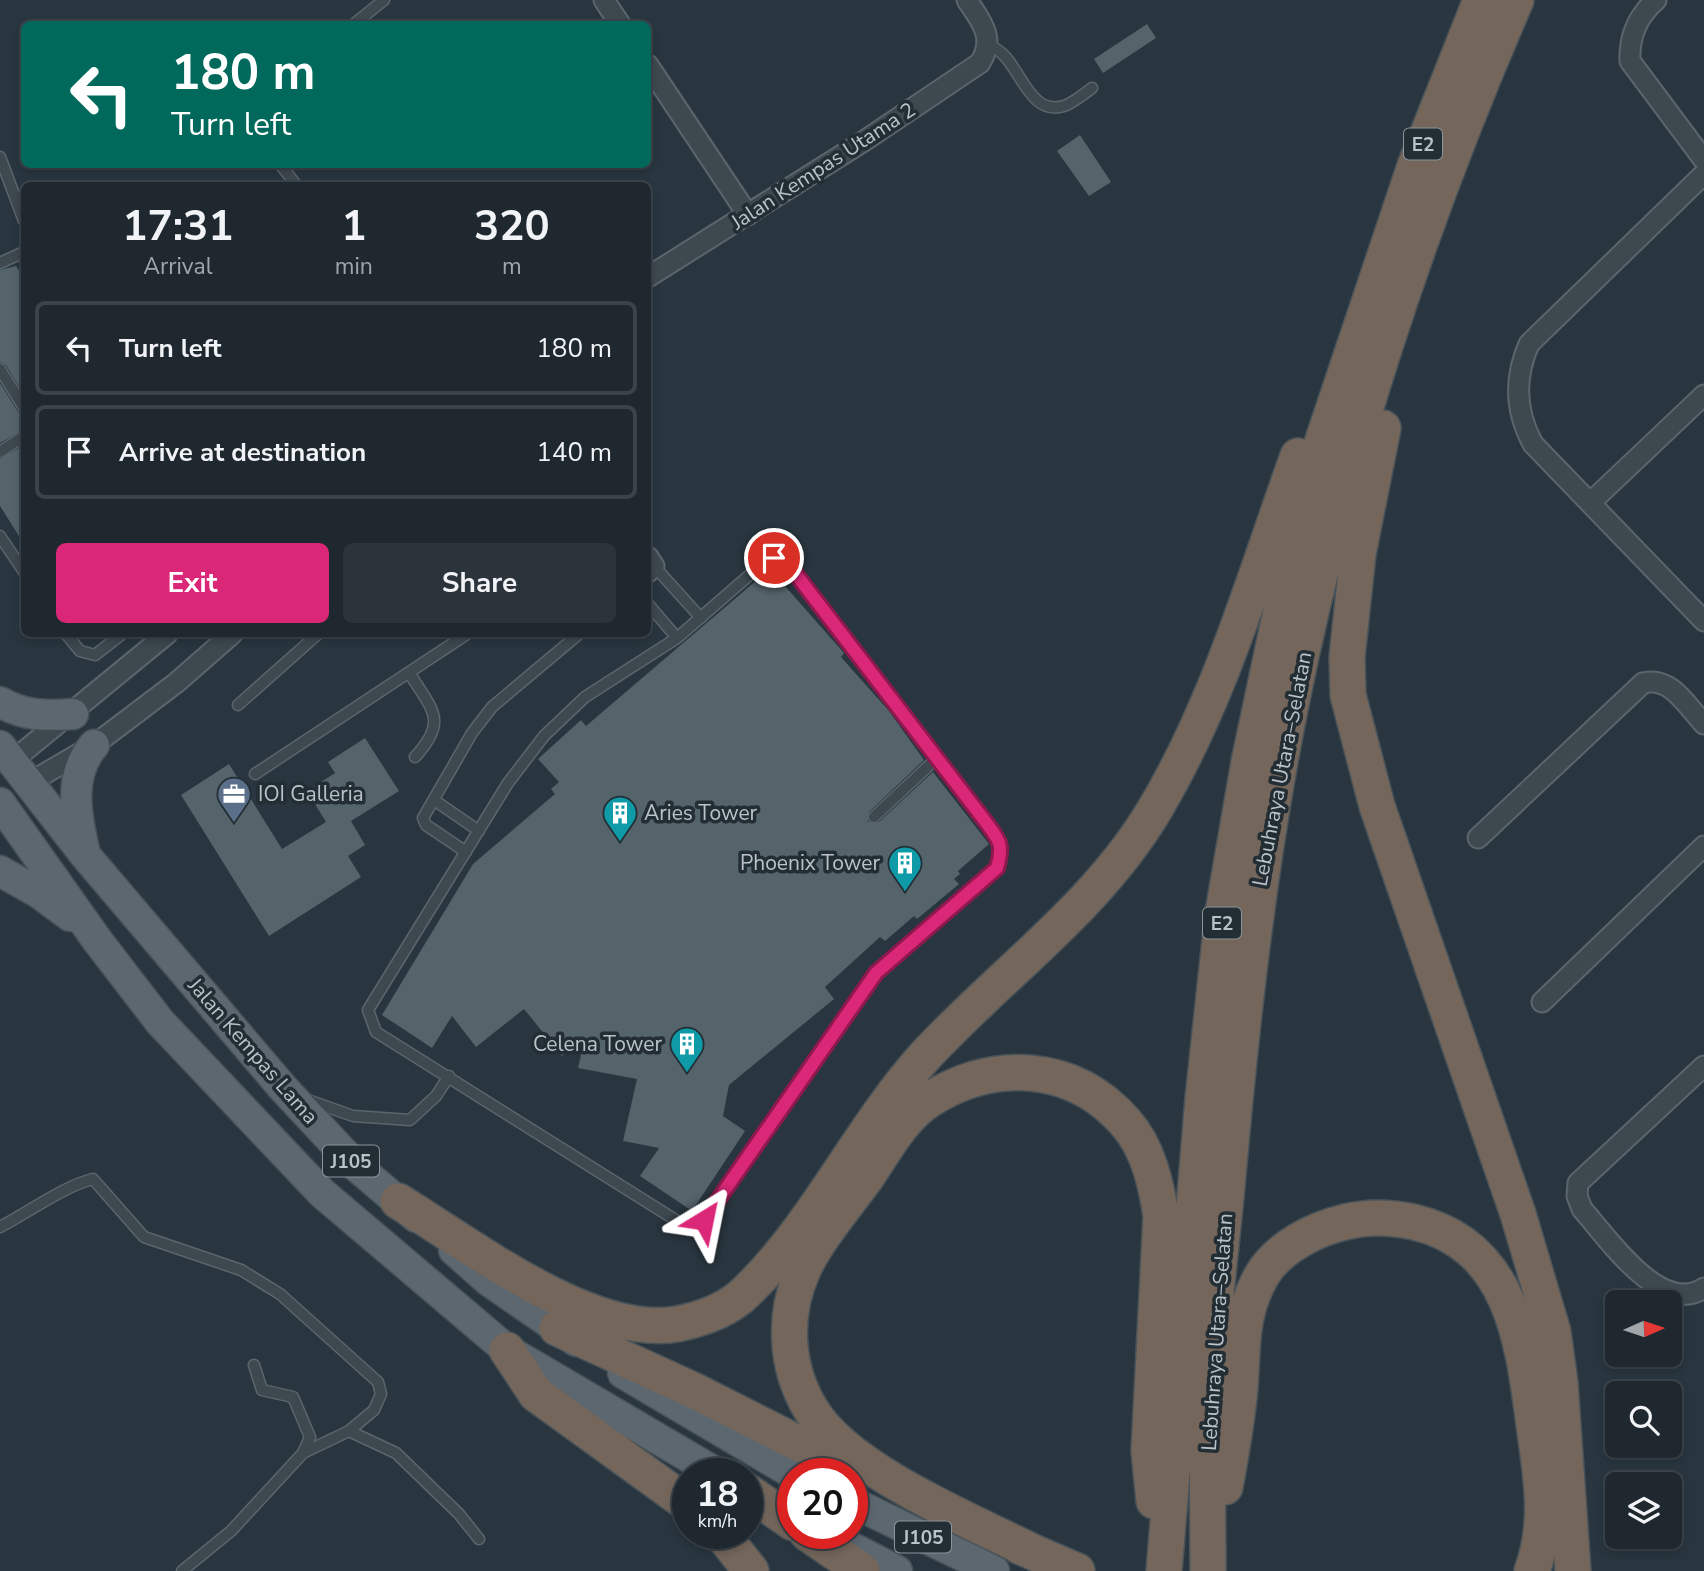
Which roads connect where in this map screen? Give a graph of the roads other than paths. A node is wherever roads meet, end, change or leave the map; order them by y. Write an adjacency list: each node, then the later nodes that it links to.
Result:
1 (384, 0): 7 (lane)
2 (604, 0): 8 (street)
3 (967, 0): 9 (street)
4 (1481, 0): 22 (highway, Lebuhraya Utara–Selatan / E2)
5 (1516, 0): 22 (highway, Lebuhraya Utara–Selatan / E2)
6 (1656, 0): 13 (street)
7 (358, 21)
8 (618, 21)
9 (987, 45): 11 (lane); 18 (street, Jalan Kempas Utama 2)
10 (651, 70): 18 (street)
11 (1092, 88)
12 (0, 157): 17 (lane)
13 (1704, 160)
14 (283, 168): 16 (lane)
15 (1704, 174): 28 (street)
16 (294, 182)
17 (21, 212)
18 (748, 215): 21 (street, Jalan Kempas Utama 2)
19 (21, 253): 20 (lane)
20 (0, 263)
21 (651, 275)
22 (1386, 297): 67 (highway); 90 (highway, Lebuhraya Utara–Selatan / E2); 91 (highway, Lebuhraya Utara–Selatan / E2); 93 (highway)
23 (0, 369): 25 (lane)
24 (1704, 395): 28 (street)
25 (21, 403)
26 (21, 438): 27 (lane)
27 (0, 452)
28 (1590, 503): 34 (street)
29 (0, 536): 31 (lane)
30 (651, 566): 33 (lane)
31 (21, 568)
32 (651, 607): 42 (lane)
33 (701, 618): 42 (lane); 50 (lane)
34 (1703, 619)
35 (68, 637): 36 (lane)
36 (118, 637)
37 (163, 637): 46 (street)
38 (229, 637): 48 (street)
39 (315, 637): 45 (lane)
40 (463, 637): 43 (lane)
41 (575, 637): 53 (lane)
42 (677, 638): 56 (lane)
43 (410, 674): 49 (lane); 52 (lane)
44 (0, 702): 46 (main road)
45 (238, 705)
46 (73, 714): 51 (street)
47 (1704, 724): 57 (street)
48 (94, 745): 51 (street); 60 (main road)
49 (415, 757)
50 (937, 758): 55 (lane); 65 (lane)
51 (9, 766): 54 (main road); 60 (main road, Jalan Kempas Lama / J105)
52 (255, 774)
53 (434, 800): 56 (lane); 59 (lane)
54 (0, 805): 62 (main road, Jalan Kempas Lama / J105)
55 (874, 817)
56 (479, 831): 59 (lane)
57 (1478, 838)
58 (1704, 846): 63 (street)
59 (466, 852): 65 (lane)
60 (85, 855): 66 (main road, Jalan Kempas Lama / J105)
61 (0, 871): 62 (main road)
62 (97, 940): 71 (main road, Jalan Kempas Lama / J105)
63 (1542, 1002)
64 (1704, 1066): 69 (street)
65 (449, 1076): 66 (lane)
66 (283, 1088): 67 (main road, Jalan Kempas Lama / J105)
67 (398, 1201): 70 (main road, Jalan Kempas Lama / J105)
68 (0, 1227): 73 (lane)
69 (1704, 1289)
70 (557, 1328): 76 (main road, Jalan Kempas Lama / J105); 83 (highway)
71 (507, 1350): 75 (main road, Jalan Kempas Lama / J105); 77 (highway)
72 (254, 1365): 74 (lane)
73 (349, 1432): 74 (lane); 79 (lane)
74 (303, 1453): 84 (lane)
75 (691, 1458)
76 (777, 1464)
77 (672, 1492)
78 (868, 1510): 88 (main road, J105)
79 (479, 1539)
80 (734, 1549): 85 (highway)
81 (830, 1549): 86 (highway)
82 (855, 1549): 87 (main road, J105)
83 (1039, 1555): 89 (highway); 90 (highway)
84 (183, 1571)
85 (751, 1571)
86 (862, 1571)
87 (897, 1571)
88 (994, 1571)
89 (1077, 1571)
90 (1163, 1571)
91 (1209, 1571): 92 (highway)
92 (1532, 1571)
93 (1573, 1571)

